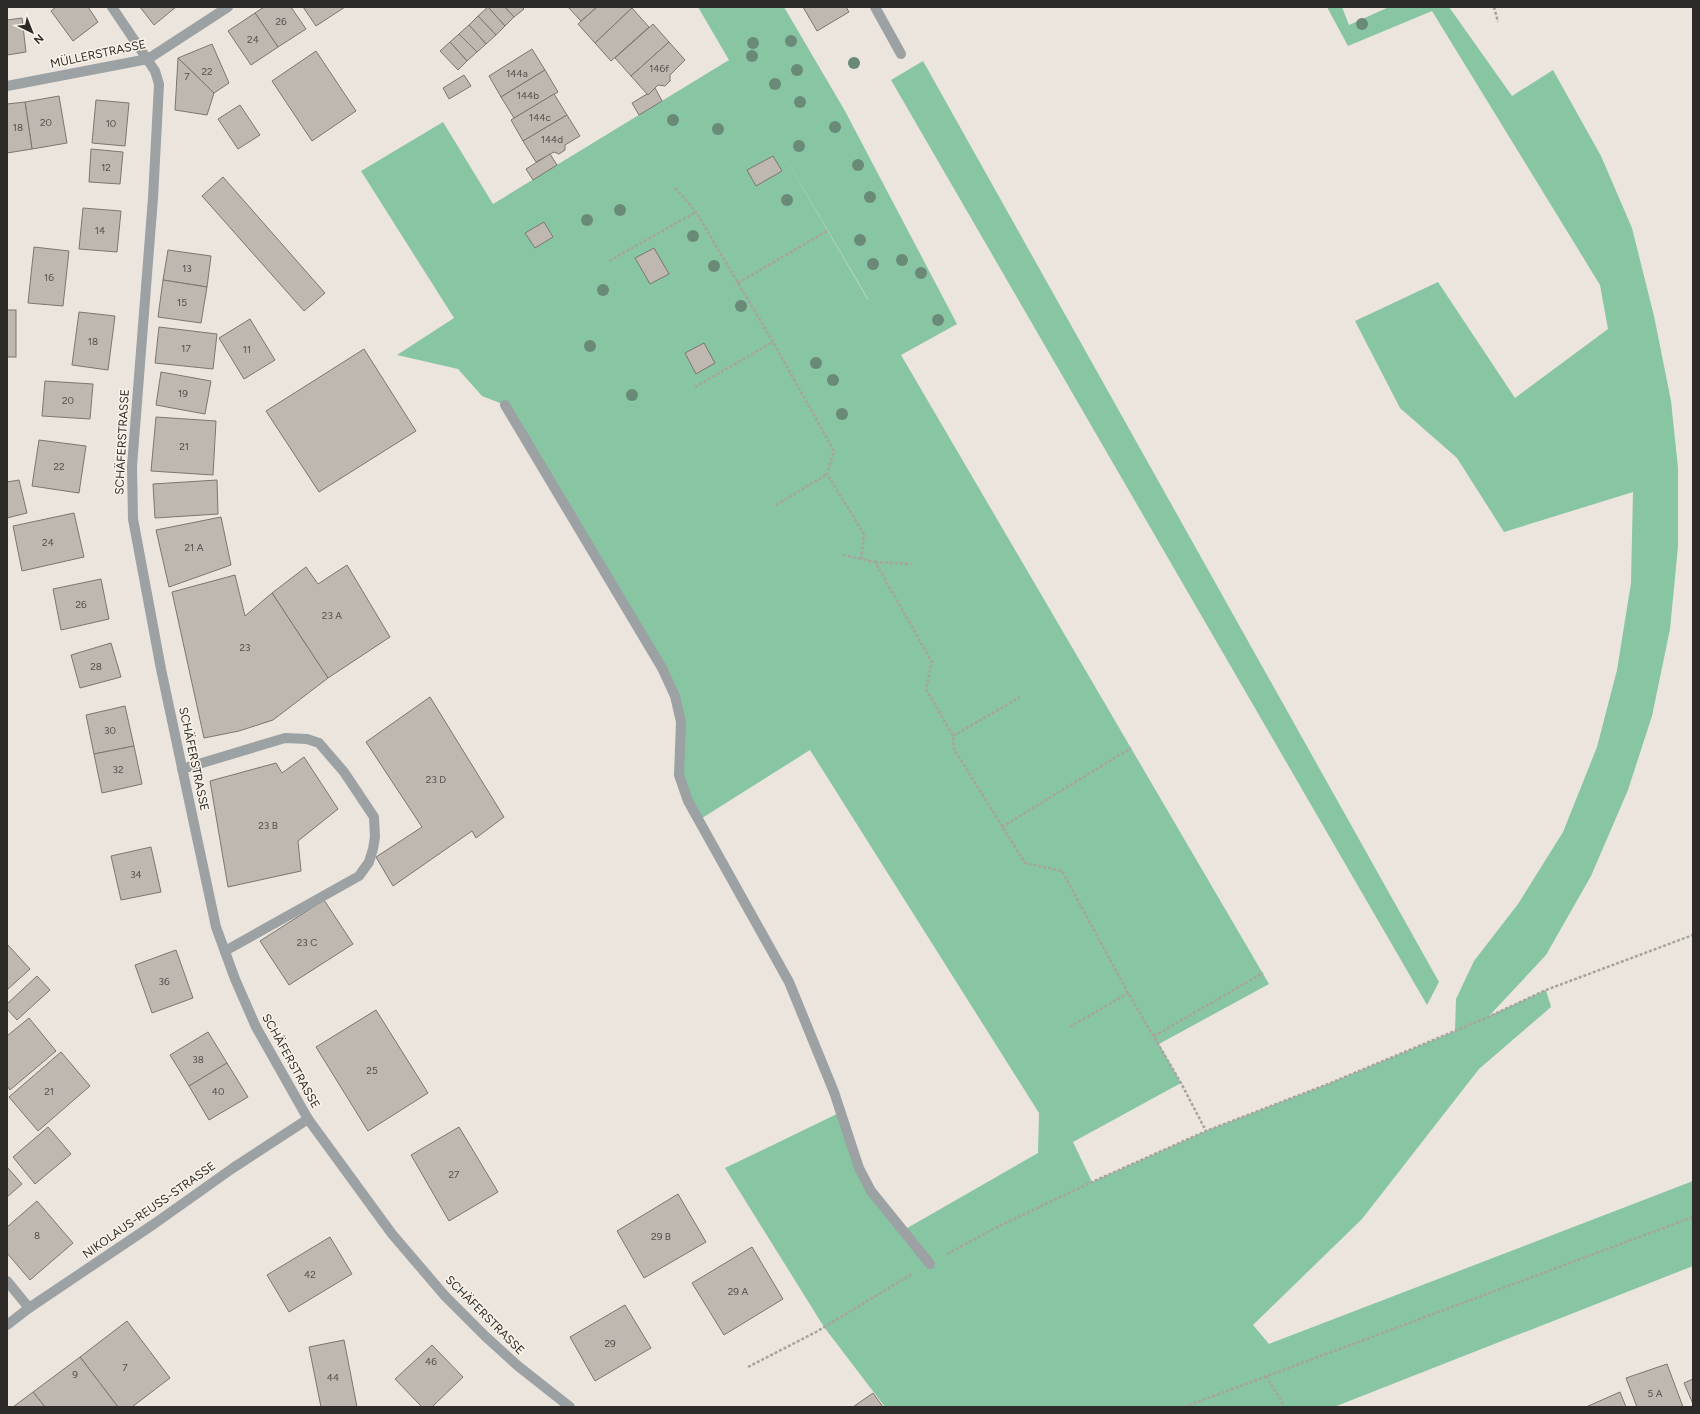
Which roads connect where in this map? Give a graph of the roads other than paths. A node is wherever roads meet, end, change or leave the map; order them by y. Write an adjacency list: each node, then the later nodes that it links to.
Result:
1 (112, 7): 5 (street, SCHÄFERSTRASSE)
2 (228, 7): 5 (street, MÜLLERSTRASSE)
3 (875, 7): 4 (street)
4 (901, 54)
5 (148, 59): 6 (street, MÜLLERSTRASSE); 8 (street, SCHÄFERSTRASSE)
6 (7, 86)
7 (505, 405): 11 (street)
8 (182, 769): 9 (street, SCHÄFERSTRASSE); 9 (street)
9 (225, 951): 10 (street, SCHÄFERSTRASSE)
10 (308, 1119): 13 (street, NIKOLAUS-REUSS-STRASSE); 15 (street, SCHÄFERSTRASSE)
11 (930, 1264)
12 (7, 1281): 13 (street)
13 (29, 1308): 14 (street, NIKOLAUS-REUSS-STRASSE)
14 (7, 1326)
15 (570, 1407)

